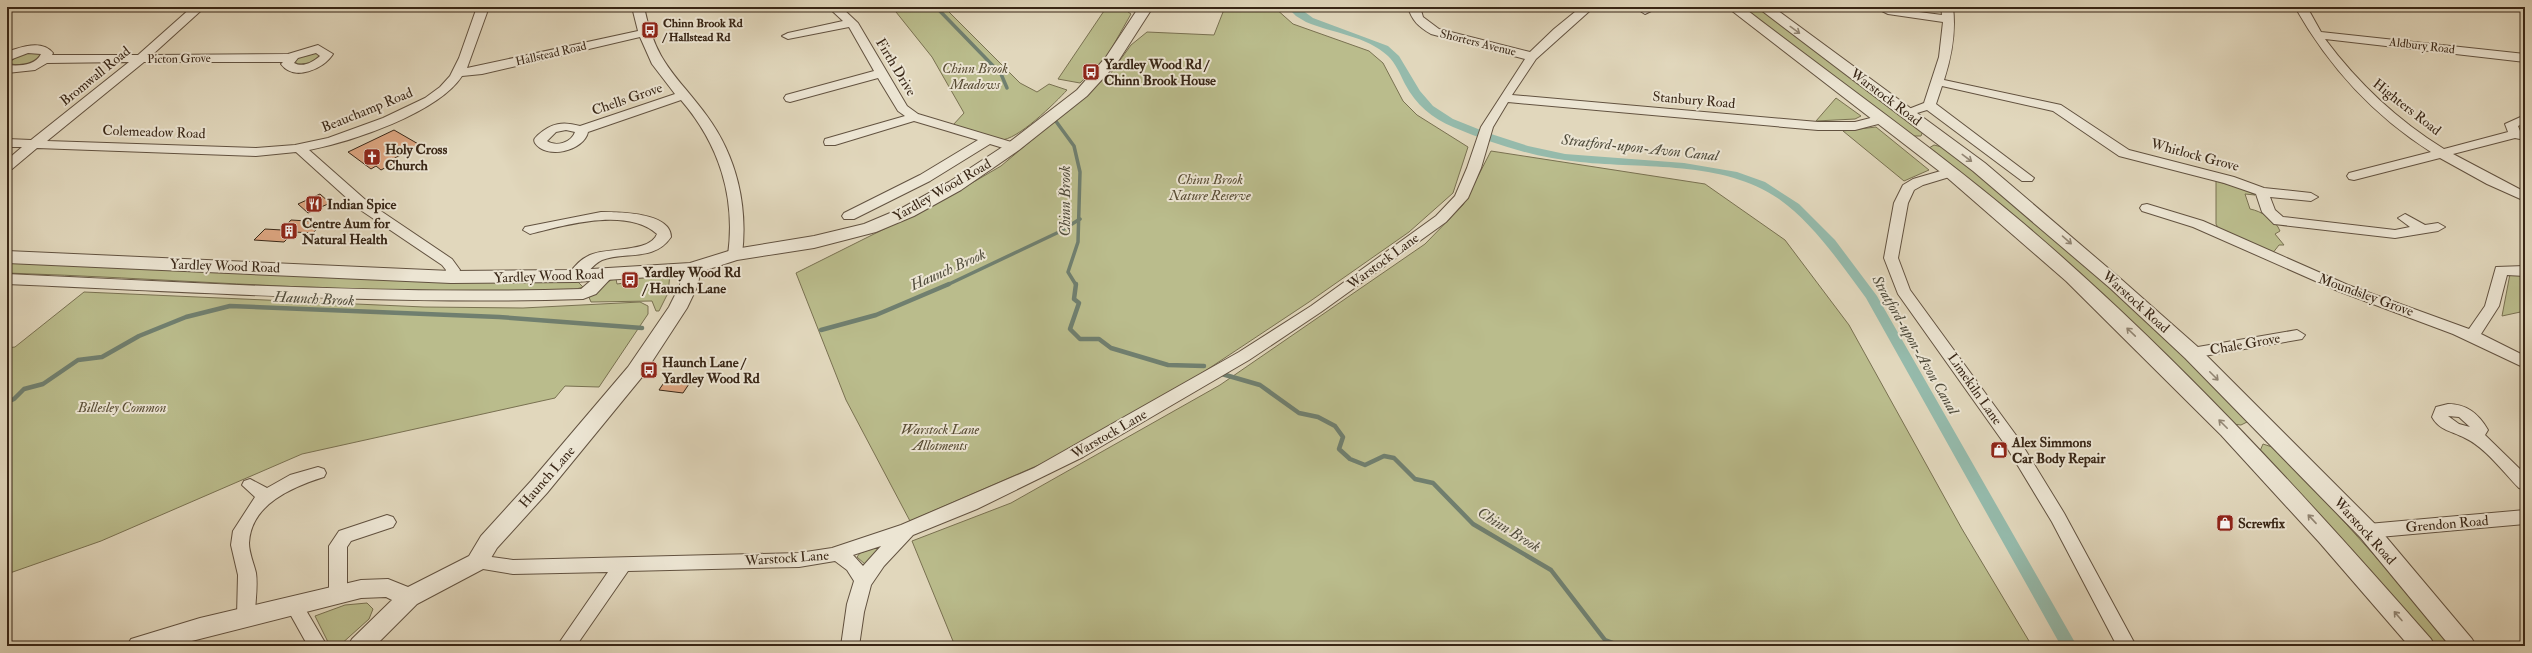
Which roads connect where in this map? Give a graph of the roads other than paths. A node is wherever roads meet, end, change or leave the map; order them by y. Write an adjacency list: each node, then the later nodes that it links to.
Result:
1 (199, 7): 23 (street, Bromwall Road)
2 (483, 7): 25 (street, Beauchamp Road)
3 (638, 7): 15 (street)
4 (834, 7): 14 (street, Firth Drive)
5 (1146, 7): 44 (street, Yardley Wood Road)
6 (1414, 7): 19 (street, Shorters Avenue)
7 (1588, 7): 19 (street, Warstock Lane)
8 (1734, 7): 34 (street, Warstock Road)
9 (1764, 7): 32 (street, Warstock Road, one-way to 32)
10 (1947, 7): 13 (street)
11 (2301, 7): 16 (street, Highters Road)
12 (1888, 11): 13 (street)
13 (1950, 20): 27 (street)
14 (852, 23): 17 (street); 26 (street, Firth Drive)
15 (643, 33): 25 (street, Hallstead Road); 28 (street)
16 (2318, 35): 21 (street, Aldbury Road); 46 (street, Highters Road)
17 (788, 36)
18 (7, 57): 22 (street)
19 (1532, 57): 30 (street, Warstock Lane)
20 (290, 58): 23 (street, Picton Grove)
21 (2525, 58)
22 (44, 59): 23 (street, Picton Grove); 24 (street, Picton Grove)
23 (139, 60): 43 (street, Bromwall Road)
24 (7, 70)
25 (458, 73): 45 (street, Beauchamp Road)
26 (882, 73): 29 (street); 33 (street, Firth Drive)
27 (1938, 82): 31 (street); 51 (street, Whitlock Grove)
28 (682, 96): 36 (street, Chells Grove); 60 (street)
29 (790, 98)
30 (1504, 98): 34 (street, Stanbury Road); 81 (street, Warstock Lane)
31 (1929, 105): 32 (street); 50 (street)
32 (1907, 112): 38 (street, Warstock Road)
33 (914, 117): 39 (street, Firth Drive); 40 (street)
34 (1882, 119): 42 (street, Warstock Road)
35 (2525, 119): 37 (street)
36 (581, 130)
37 (2520, 135): 46 (street)
38 (1941, 138): 42 (street); 70 (street, Warstock Road, one-way to 70)
39 (989, 139): 44 (street, Firth Drive); 55 (street)
40 (830, 142)
41 (7, 143): 43 (street, Colemeadow Road)
42 (1916, 144): 48 (street, Warstock Road)
43 (33, 145): 45 (street, Colemeadow Road); 47 (street, Bromwall Road)
44 (1013, 147): 60 (street, Yardley Wood Road)
45 (300, 149): 66 (street)
46 (2442, 153): 49 (street); 53 (street, Highters Road)
47 (7, 166)
48 (1951, 172): 74 (street, Warstock Road, one-way to 48); 96 (street, Limekiln Lane)
49 (2354, 176)
50 (2027, 178)
51 (2262, 192): 52 (street, Whitlock Grove); 59 (street)
52 (2311, 197)
53 (2525, 197)
54 (2147, 208): 69 (street, Moundsley Grove)
55 (849, 216)
56 (2405, 218): 59 (street)
57 (2438, 226): 59 (street)
58 (530, 230): 65 (street)
59 (2424, 230)
60 (736, 255): 62 (street, Yardley Wood Road)
61 (7, 257): 66 (street, Yardley Wood Road)
62 (691, 269): 64 (street, Yardley Wood Road); 84 (street, Haunch Lane)
63 (2525, 271): 69 (street)
64 (607, 274): 65 (street, Yardley Wood Road); 67 (street)
65 (575, 276): 66 (street, Yardley Wood Road)
66 (451, 277)
67 (7, 279)
68 (2297, 335): 70 (street, Chale Grove)
69 (2473, 335): 71 (street, Moundsley Grove)
70 (2192, 354): 72 (street, Warstock Road, one-way to 72)
71 (2525, 363)
72 (2272, 434): 74 (street); 82 (street, Warstock Road)
73 (2474, 435): 77 (street)
74 (2238, 438): 97 (street, Warstock Road, one-way to 74)
75 (318, 473): 78 (street)
76 (250, 484): 78 (street)
77 (2525, 484)
78 (266, 496): 90 (street)
79 (2525, 517): 82 (street, Grendon Road)
80 (387, 522): 87 (street)
81 (907, 530): 83 (street, Warstock Lane); 86 (street)
82 (2368, 531): 98 (street, Warstock Road)
83 (838, 553): 85 (street, Warstock Lane); 86 (street)
84 (477, 562): 85 (street, Warstock Lane); 88 (street)
85 (624, 563): 94 (street)
86 (864, 581): 95 (street)
87 (338, 595): 88 (street); 89 (street)
88 (408, 597): 93 (street)
89 (294, 605): 90 (street); 92 (street)
90 (246, 616): 91 (street)
91 (139, 646)
92 (318, 646)
93 (360, 646)
94 (566, 646)
95 (850, 646)
96 (2127, 646)
97 (2423, 646)
98 (2464, 646)

